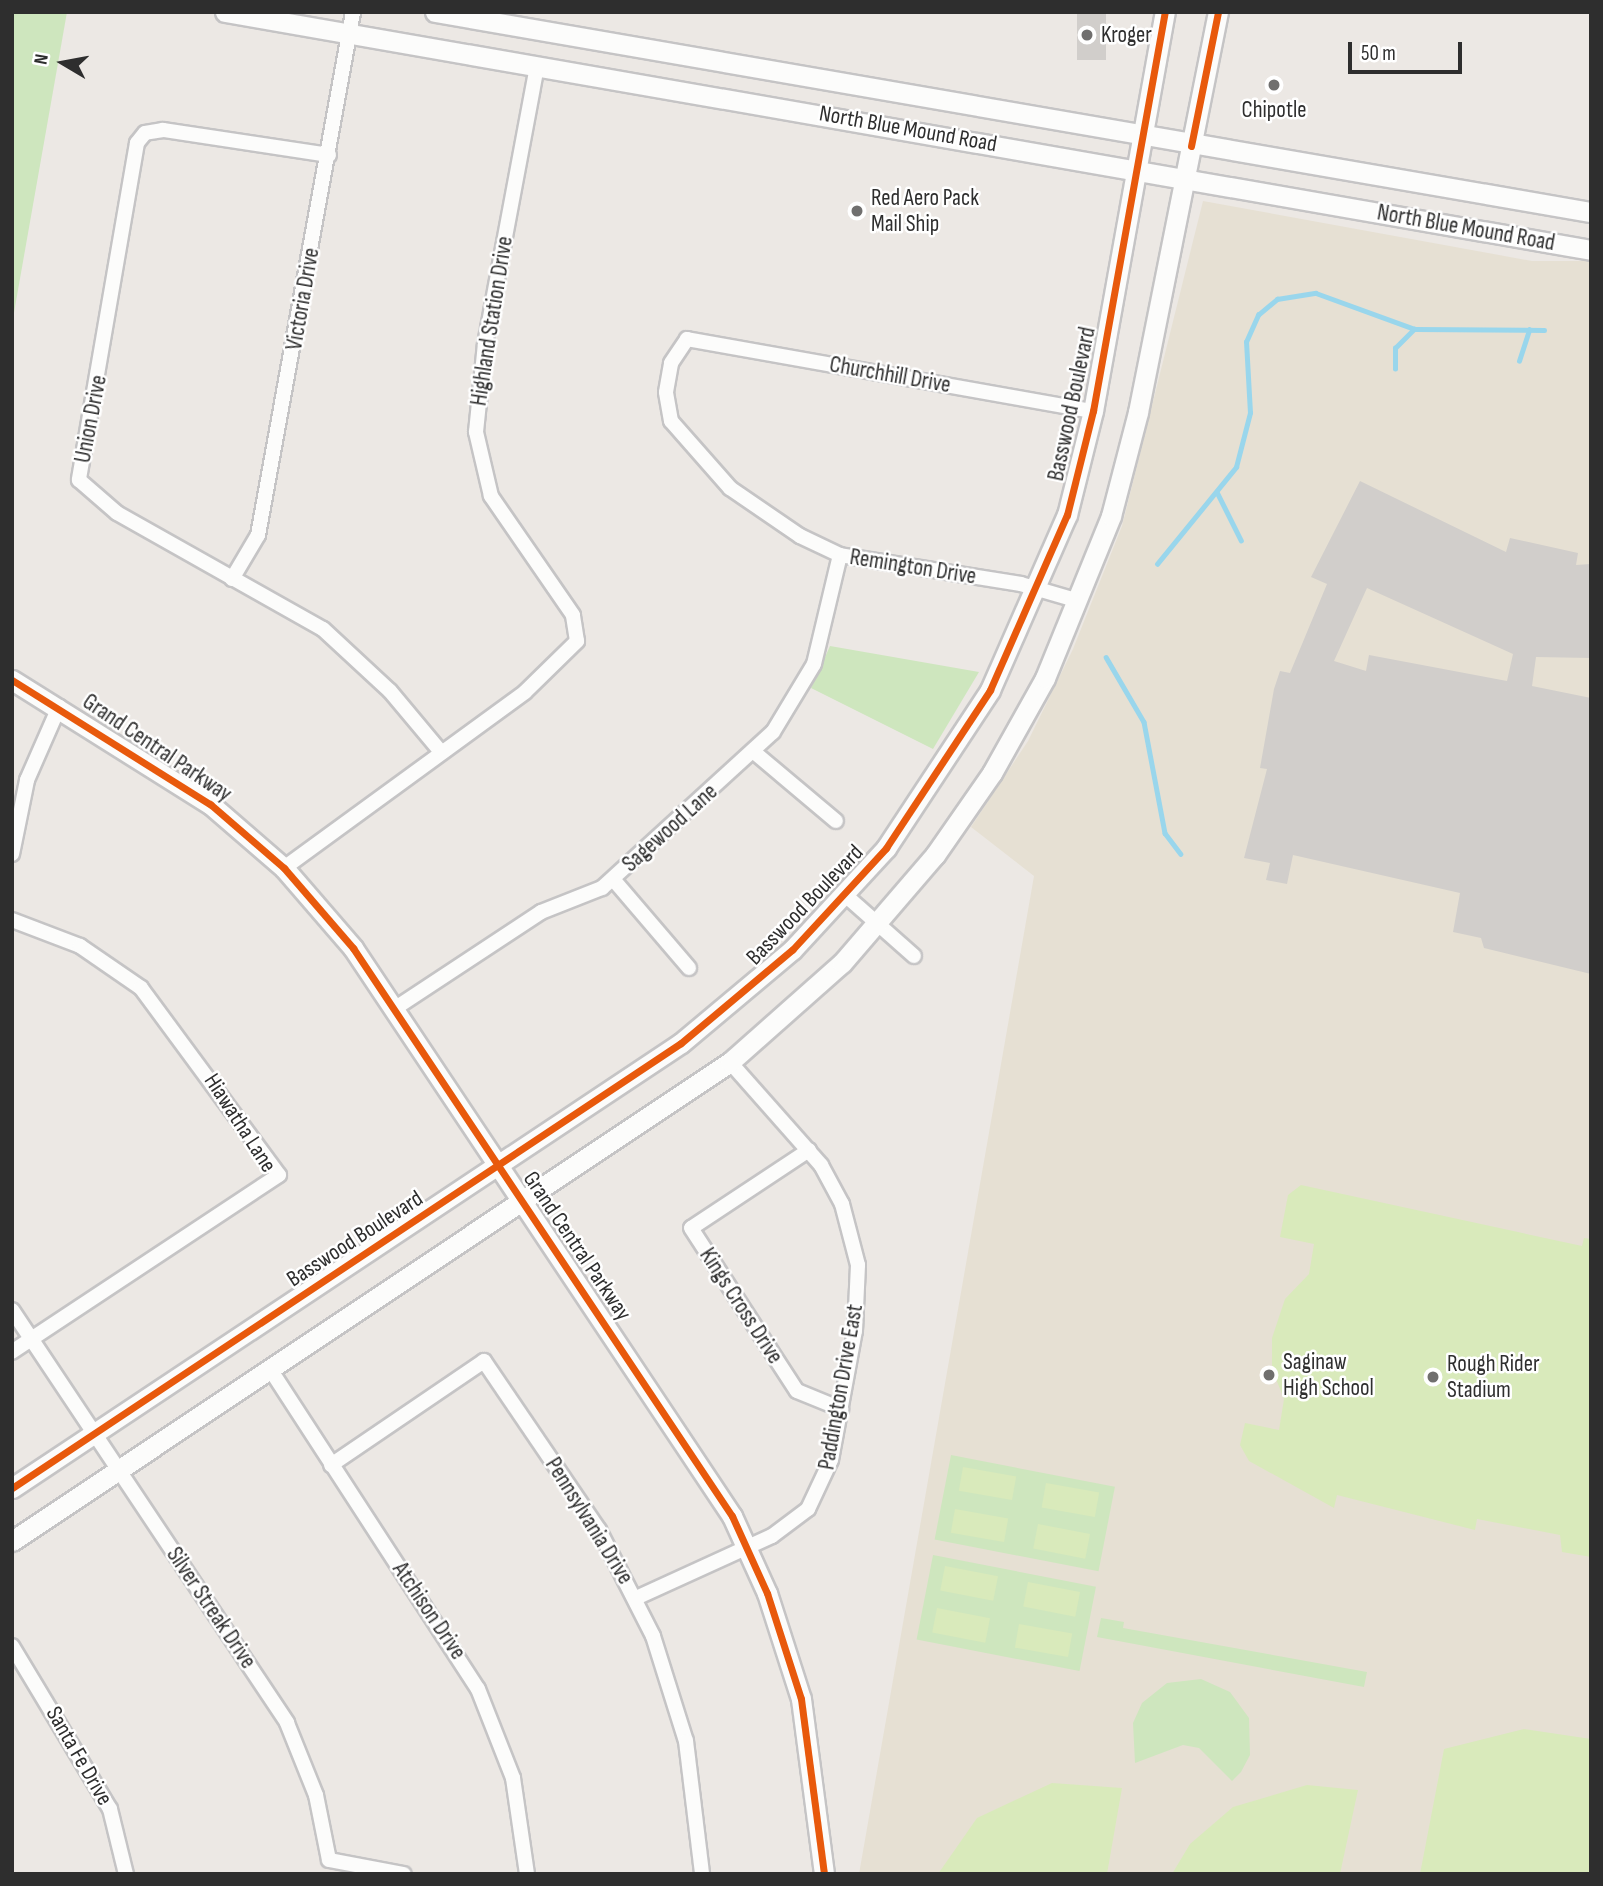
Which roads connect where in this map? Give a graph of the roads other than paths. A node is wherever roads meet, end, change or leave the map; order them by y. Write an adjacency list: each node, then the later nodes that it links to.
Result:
1 (225, 12): 6 (main road, North Blue Mound Road)
2 (353, 12): 6 (street, Victoria Drive)
3 (435, 12): 8 (main road, North Blue Mound Road)
4 (1165, 12): 8 (main road, Basswood Boulevard)
5 (1218, 12): 9 (main road)
6 (349, 34): 7 (main road, North Blue Mound Road); 10 (street, Victoria Drive)
7 (537, 65): 11 (main road, North Blue Mound Road); 23 (street, Highland Station Drive)
8 (1142, 138): 9 (main road, North Blue Mound Road); 11 (main road, Basswood Boulevard)
9 (1191, 146): 12 (main road); 13 (main road, North Blue Mound Road)
10 (329, 155): 18 (street, Victoria Drive); 18 (street, Union Drive)
11 (1136, 169): 12 (main road, North Blue Mound Road); 16 (main road, Basswood Boulevard)
12 (1185, 177): 14 (main road, North Blue Mound Road); 20 (main road)
13 (1591, 212)
14 (1587, 245)
15 (687, 339): 16 (street, Churchhill Drive); 17 (street, Remington Drive)
16 (1093, 411): 19 (main road, Basswood Boulevard)
17 (840, 555): 19 (street, Remington Drive); 24 (street, Sagewood Lane)
18 (232, 579): 23 (street, Union Drive)
19 (1038, 589): 20 (street, Remington Drive); 29 (main road, Basswood Boulevard)
20 (1079, 601): 31 (main road)
21 (12, 680): 22 (main road, Grand Central Parkway)
22 (59, 707): 26 (street); 27 (main road, Grand Central Parkway)
23 (441, 752): 27 (street, Highland Station Drive)
24 (754, 752): 25 (street); 28 (street, Sagewood Lane)
25 (836, 821)
26 (12, 854)
27 (284, 868): 34 (main road, Grand Central Parkway)
28 (613, 879): 33 (street); 34 (street, Sagewood Lane)
29 (845, 895): 31 (street); 37 (main road, Basswood Boulevard)
30 (12, 920): 40 (street, Hiawatha Lane)
31 (878, 924): 32 (street); 35 (main road)
32 (914, 956)
33 (689, 968)
34 (394, 1009): 37 (main road, Grand Central Parkway)
35 (730, 1062): 36 (street, Paddington Drive East); 38 (main road)
36 (809, 1150): 43 (street, Paddington Drive East); 43 (street, Kings Cross Drive)
37 (500, 1166): 38 (main road, Grand Central Parkway); 44 (main road, Basswood Boulevard)
38 (523, 1200): 42 (main road); 49 (main road, Grand Central Parkway)
39 (12, 1310): 40 (street, Silver Streak Drive)
40 (32, 1338): 41 (street); 44 (street, Silver Streak Drive)
41 (12, 1352)
42 (272, 1372): 45 (street, Atchison Drive); 46 (main road)
43 (841, 1409): 49 (street, Paddington Drive East)
44 (94, 1433): 46 (street, Silver Streak Drive); 47 (main road, Basswood Boulevard)
45 (331, 1465): 50 (street, Pennsylvania Drive); 54 (street, Atchison Drive)
46 (120, 1472): 48 (main road); 53 (street, Silver Streak Drive)
47 (12, 1488)
48 (12, 1541)
49 (748, 1548): 50 (street, Paddington Drive East); 56 (main road, Grand Central Parkway)
50 (636, 1598): 55 (street, Pennsylvania Drive)
51 (12, 1646): 52 (street, Santa Fe Drive)
52 (126, 1874)
53 (404, 1874)
54 (527, 1874)
55 (702, 1874)
56 (824, 1874)

